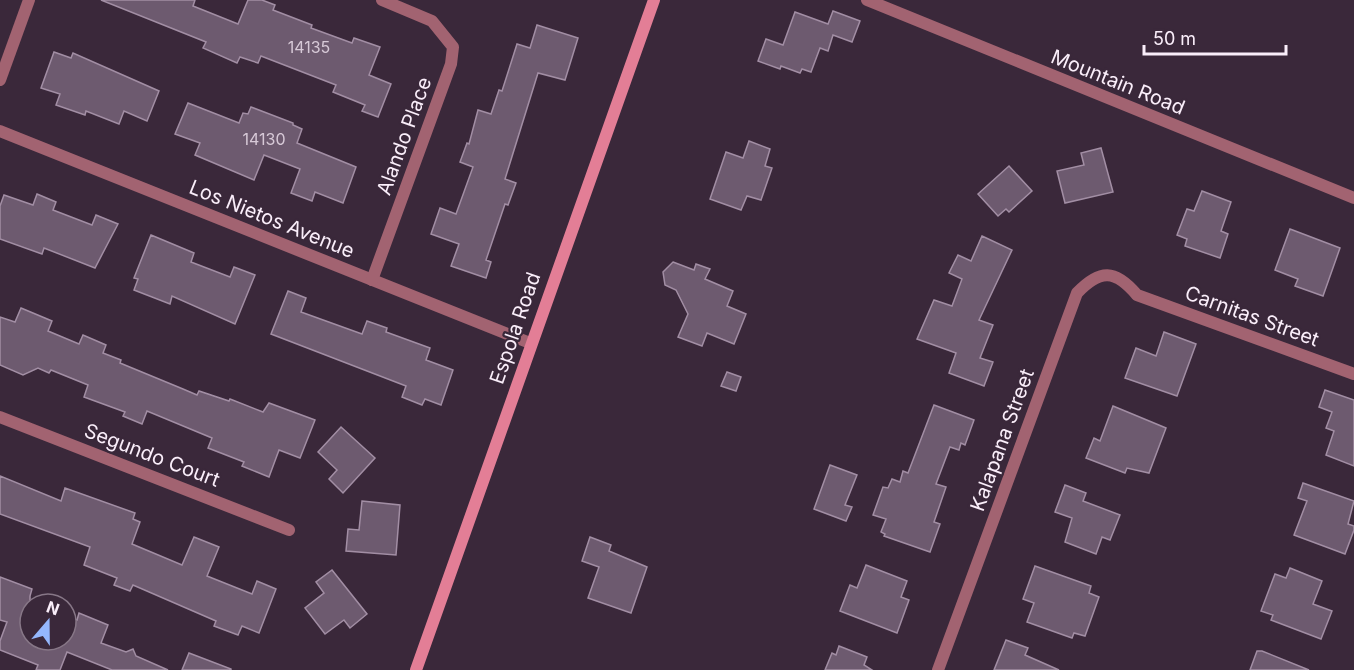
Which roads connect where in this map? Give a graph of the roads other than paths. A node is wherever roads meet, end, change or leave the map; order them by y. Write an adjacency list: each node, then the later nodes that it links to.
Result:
1 (29, 0): 5 (street)
2 (382, 0): 8 (street, Alando Place)
3 (654, 0): 10 (main road, Espola Road)
4 (867, 0): 7 (street, Mountain Road)
5 (0, 80)
6 (0, 131): 8 (street, Los Nietos Avenue)
7 (1354, 198)
8 (372, 280): 10 (street, Los Nietos Avenue)
9 (1137, 295): 11 (street, Carnitas Street); 15 (street, Kalapana Street)
10 (530, 343): 14 (main road, Espola Road)
11 (1354, 374)
12 (0, 417): 13 (street, Segundo Court)
13 (289, 530)
14 (416, 670)
15 (938, 670)

